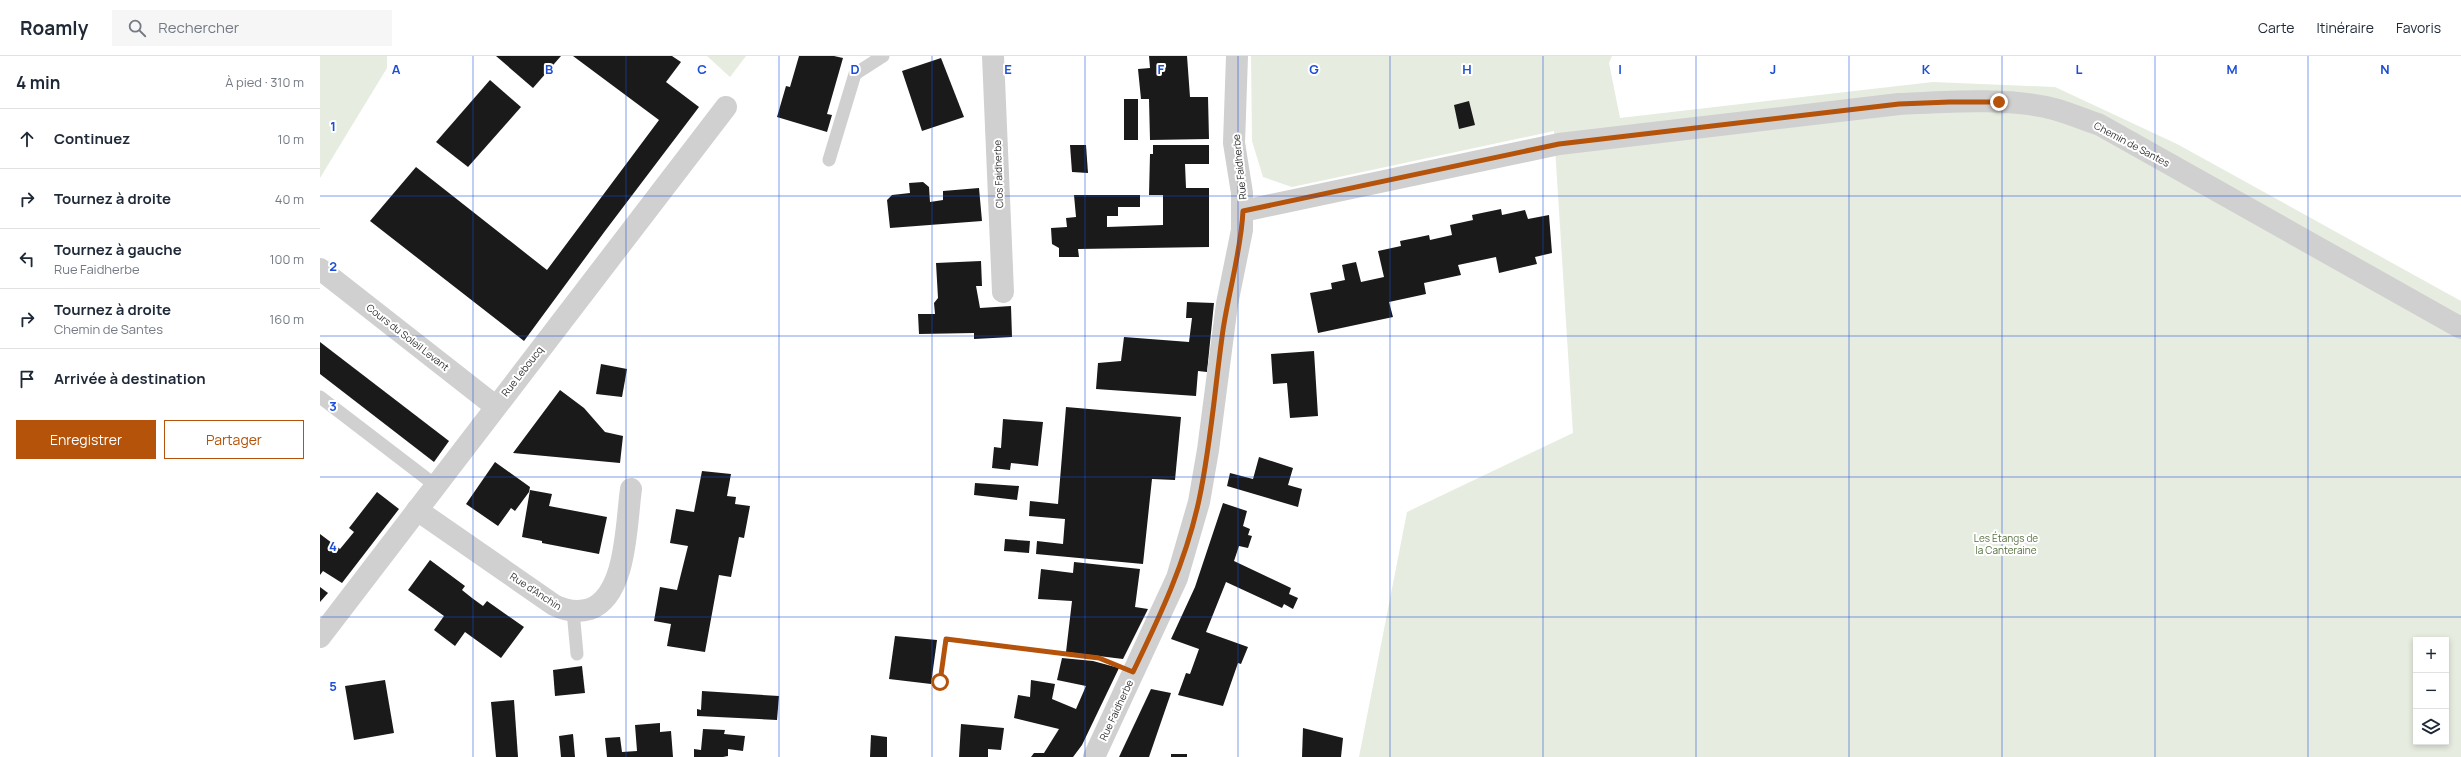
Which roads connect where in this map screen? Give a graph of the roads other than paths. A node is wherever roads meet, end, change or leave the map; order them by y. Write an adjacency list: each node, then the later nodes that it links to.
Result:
1 (883, 56): 5 (lane)
2 (993, 56): 8 (street, Clos Faidherbe)
3 (1237, 56): 6 (street, Rue Faidherbe)
4 (726, 107): 11 (street, Rue Leboucq)
5 (829, 160)
6 (1243, 211): 9 (street, Chemin de Santes); 18 (street, Rue Faidherbe)
7 (320, 269): 11 (street, Cours du Soleil Levant)
8 (1003, 292)
9 (2461, 328)
10 (320, 397): 12 (lane)
11 (495, 406): 12 (street, Rue Leboucq)
12 (435, 485): 14 (street, Rue Leboucq)
13 (631, 489): 15 (street, Rue d'Anchin)
14 (417, 510): 15 (street, Rue d'Anchin); 16 (street, Rue Leboucq)
15 (573, 611): 17 (lane)
16 (320, 637)
17 (577, 654)
18 (1094, 757)

